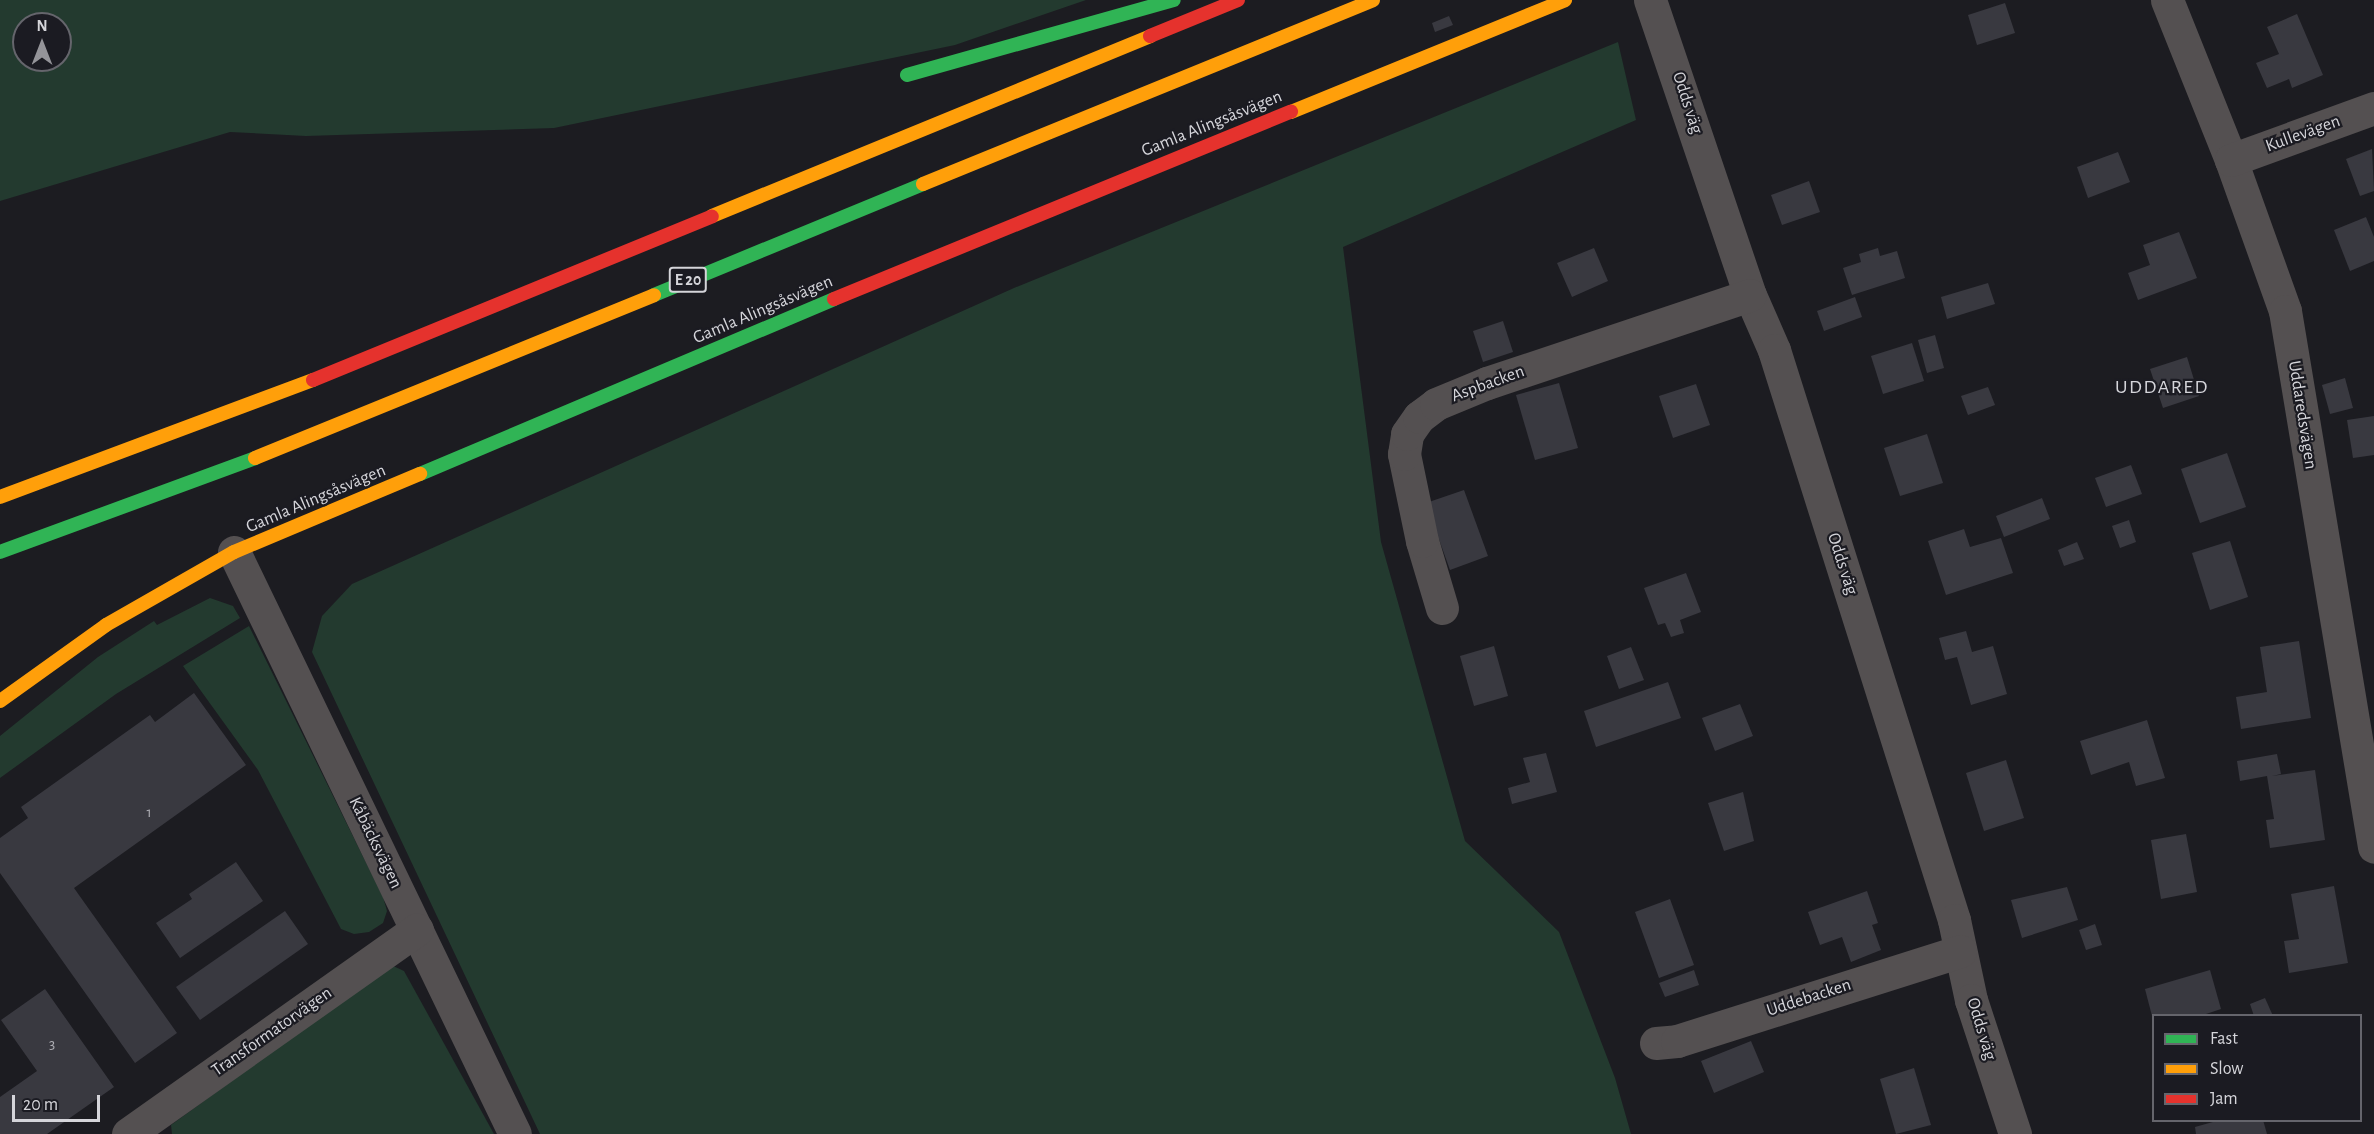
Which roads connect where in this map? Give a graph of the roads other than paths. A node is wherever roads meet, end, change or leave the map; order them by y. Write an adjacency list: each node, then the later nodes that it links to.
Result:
1 (1174, 0): 7 (main road)
2 (1238, 0): 11 (main road)
3 (1373, 0): 12 (main road, E 20)
4 (1565, 0): 13 (main road, Gamla Alingsåsvägen)
5 (1650, 0): 10 (street, Odds väg)
6 (2167, 0): 9 (street, Uddaredsvägen)
7 (908, 75)
8 (2374, 108): 9 (street, Kullevägen)
9 (2231, 160): 16 (street, Uddaredsvägen)
10 (1750, 295): 14 (street, Aspbacken); 18 (street, Odds väg)
11 (0, 497)
12 (0, 552)
13 (234, 552): 15 (main road, Gamla Alingsåsvägen); 17 (street, Kåbäcksvägen)
14 (1442, 608)
15 (0, 701)
16 (2374, 846)
17 (417, 929): 20 (street, Transformatorvägen); 21 (street, Kåbäcksvägen)
18 (1960, 951): 19 (street, Uddebacken); 22 (street, Odds väg)
19 (1656, 1044)
20 (128, 1134)
21 (515, 1134)
22 (2015, 1134)

